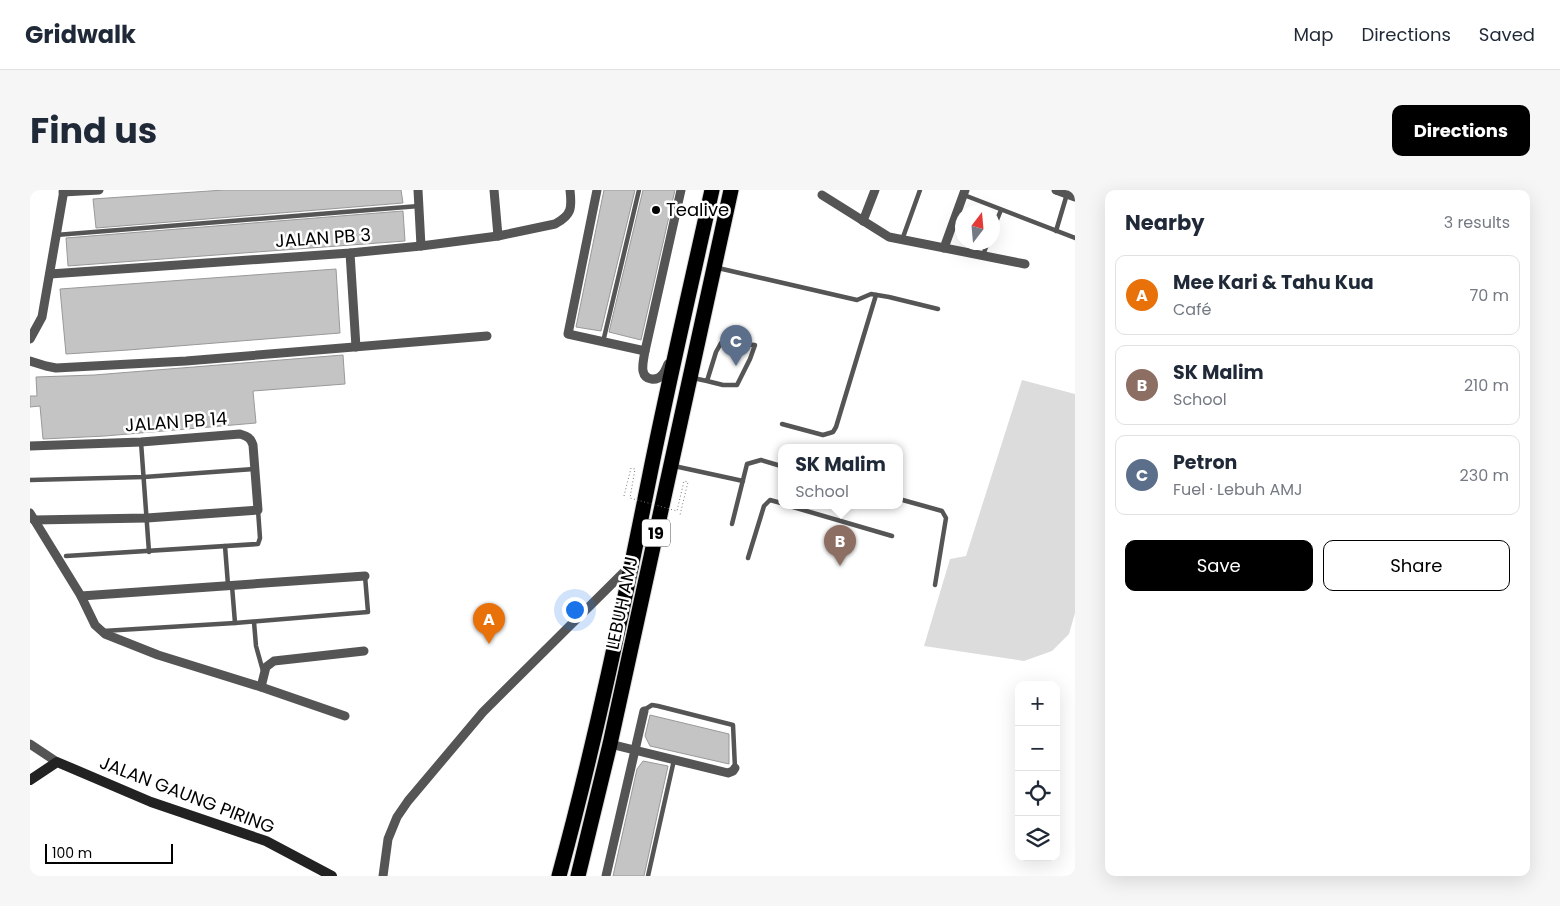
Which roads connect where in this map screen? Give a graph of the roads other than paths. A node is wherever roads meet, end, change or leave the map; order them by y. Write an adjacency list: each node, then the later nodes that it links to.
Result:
1 (99, 190): 12 (street)
2 (418, 190): 17 (street)
3 (494, 190): 22 (street)
4 (570, 190): 22 (street, JALAN PB 3)
5 (596, 190): 37 (street)
6 (639, 190): 37 (lane)
7 (681, 190): 39 (street)
8 (731, 190): 31 (highway, LEBUH AMJ / 19)
9 (875, 190): 19 (street)
10 (920, 190): 24 (lane)
11 (1056, 190): 16 (street)
12 (64, 191): 21 (street)
13 (823, 192): 19 (street)
14 (964, 193): 18 (lane); 26 (street)
15 (708, 194): 40 (highway, LEBUH AMJ / 19)
16 (1071, 196): 20 (lane)
17 (419, 206): 21 (lane); 25 (street)
18 (1001, 210): 20 (lane)
19 (863, 221): 24 (street)
20 (1056, 231): 23 (lane)
21 (56, 235): 32 (street)
22 (498, 236): 25 (street, JALAN PB 3)
23 (1075, 238)
24 (902, 240): 26 (street)
25 (421, 246): 28 (street, JALAN PB 3)
26 (944, 248): 29 (street)
27 (985, 250): 29 (lane)
28 (350, 253): 32 (street, JALAN PB 3); 38 (street)
29 (983, 256): 30 (street)
30 (1025, 264)
31 (714, 267): 33 (lane); 42 (highway, LEBUH AMJ / 19)
32 (50, 274): 36 (street)
33 (876, 295): 34 (lane); 44 (lane)
34 (938, 309)
35 (487, 336): 38 (street)
36 (30, 339)
37 (603, 342): 39 (street)
38 (356, 347): 41 (street)
39 (645, 351): 40 (street)
40 (675, 358): 65 (highway, LEBUH AMJ / 19)
41 (30, 361)
42 (689, 378): 43 (lane); 47 (highway, LEBUH AMJ / 19)
43 (707, 381): 43 (lane)
44 (782, 424)
45 (141, 442): 46 (street, JALAN PB 14); 49 (street, JALAN PB 14); 50 (lane)
46 (30, 446)
47 (670, 465): 52 (lane); 79 (highway, LEBUH AMJ / 19)
48 (778, 465): 52 (lane)
49 (254, 469): 50 (lane); 56 (street, JALAN PB 14)
50 (144, 477): 51 (lane); 58 (lane)
51 (30, 480)
52 (743, 481): 59 (lane)
53 (903, 500): 67 (lane)
54 (778, 502): 64 (lane)
55 (800, 509): 60 (lane)
56 (258, 510): 58 (street); 61 (lane)
57 (32, 516): 58 (street); 69 (street)
58 (146, 518): 62 (lane)
59 (732, 524)
60 (892, 536)
61 (225, 546): 62 (lane); 68 (lane)
62 (149, 552): 63 (lane)
63 (66, 556)
64 (748, 558)
65 (632, 564): 86 (street); 87 (highway, LEBUH AMJ / 19)
66 (365, 576): 68 (street); 70 (lane)
67 (935, 585)
68 (230, 587): 69 (street); 71 (lane)
69 (80, 596): 72 (street)
70 (254, 622): 71 (lane); 74 (lane)
71 (235, 623): 72 (lane)
72 (101, 631): 75 (street)
73 (364, 651): 74 (street)
74 (264, 672): 75 (street)
75 (261, 687): 77 (street)
76 (644, 711): 80 (street); 83 (lane)
77 (345, 716)
78 (30, 744): 82 (street, JALAN GAUNG PIRING)
79 (610, 744): 80 (street); 88 (highway, LEBUH AMJ / 19)
80 (634, 750): 81 (street); 89 (street)
81 (674, 760): 83 (street); 90 (lane)
82 (57, 762): 84 (street); 85 (street, JALAN GAUNG PIRING)
83 (735, 768)
84 (30, 780)
85 (332, 876)
86 (383, 876)
87 (559, 876)
88 (578, 876)
89 (606, 876)
90 (648, 876)

